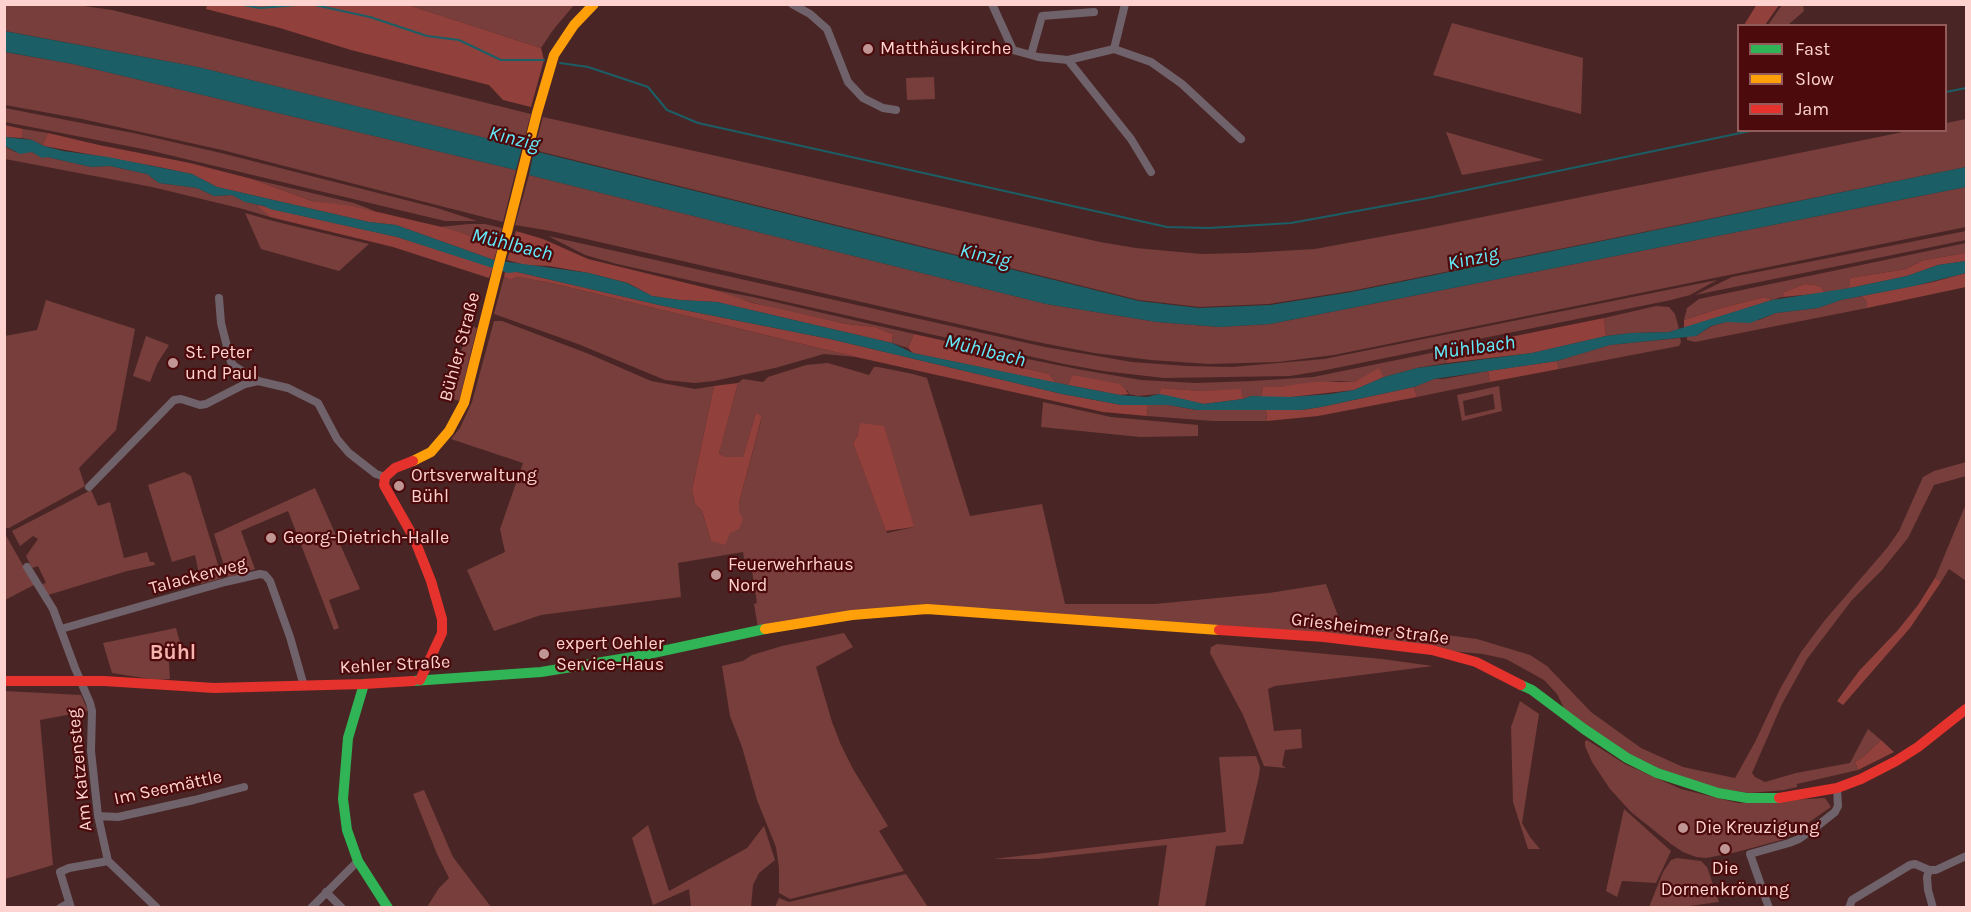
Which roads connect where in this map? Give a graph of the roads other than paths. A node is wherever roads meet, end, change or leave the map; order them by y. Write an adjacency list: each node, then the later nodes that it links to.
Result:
1 (594, 4): 14 (main road, Bühler Straße)
2 (792, 4): 9 (street)
3 (992, 4): 7 (street)
4 (1125, 4): 6 (street)
5 (1094, 12): 7 (street)
6 (1114, 49): 8 (street); 10 (street)
7 (1031, 55): 8 (street)
8 (1068, 60): 11 (street)
9 (896, 110)
10 (1241, 139)
11 (1151, 172)
12 (219, 298): 13 (street)
13 (258, 381): 14 (street); 15 (street)
14 (385, 477): 19 (main road)
15 (89, 487)
16 (27, 567): 18 (street, Am Katzensteg)
17 (783, 625): 19 (main road, Kehler Straße); 26 (main road, Griesheimer Straße)
18 (61, 629): 21 (street, Am Katzensteg); 23 (street, Talackerweg)
19 (420, 680): 22 (main road, Kehler Straße)
20 (4, 681): 21 (main road, Kehler Straße)
21 (80, 681): 23 (main road, Kehler Straße); 27 (street, Am Katzensteg)
22 (364, 684): 23 (main road, Kehler Straße); 30 (main road)
23 (304, 686)
24 (1966, 709): 26 (main road, Griesheimer Straße)
25 (244, 786): 27 (street, Im Seemättle)
26 (1837, 788): 39 (street)
27 (98, 816): 29 (street, Am Katzensteg)
28 (1966, 856): 31 (street)
29 (108, 861): 33 (street); 35 (street)
30 (358, 861): 32 (street); 38 (main road)
31 (1929, 870): 40 (street); 41 (street)
32 (326, 892): 36 (street); 37 (street)
33 (70, 905): 34 (street)
34 (60, 908)
35 (157, 908)
36 (311, 908)
37 (342, 908)
38 (388, 908)
39 (1769, 908)
40 (1849, 908)
41 (1933, 908)

